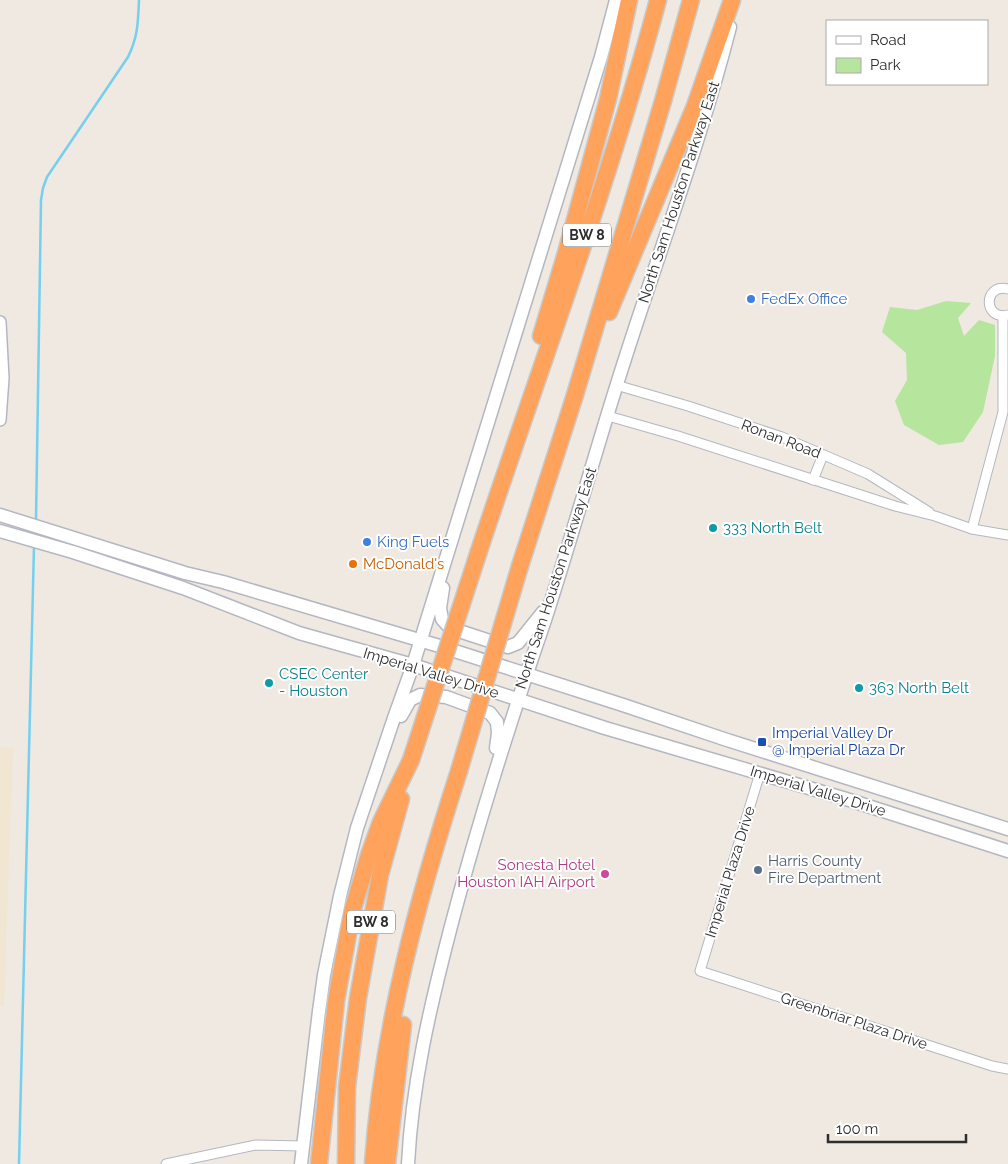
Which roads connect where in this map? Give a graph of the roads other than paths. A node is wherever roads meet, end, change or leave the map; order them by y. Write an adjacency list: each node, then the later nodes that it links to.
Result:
1 (616, 0): 22 (main road)
2 (629, 0): 15 (highway)
3 (658, 0): 15 (highway, BW 8)
4 (691, 0): 11 (highway, BW 8)
5 (732, 0): 11 (highway)
6 (736, 0): 10 (main road, North Sam Houston Parkway East)
7 (1008, 289): 8 (street)
8 (1006, 315): 19 (street)
9 (0, 322): 13 (street)
10 (616, 386): 12 (main road, North Sam Houston Parkway East); 14 (street, Ronan Road)
11 (575, 395): 38 (highway, BW 8, bridge)
12 (608, 416): 16 (street, Ronan Road); 24 (main road, North Sam Houston Parkway East)
13 (0, 420)
14 (824, 455): 16 (street); 18 (street, Ronan Road)
15 (507, 467): 32 (highway, BW 8, bridge)
16 (813, 480): 18 (street, Ronan Road)
17 (0, 515): 23 (main road, Imperial Valley Drive)
18 (935, 516): 19 (street, Ronan Road)
19 (972, 529): 21 (street, Ronan Road)
20 (5, 533): 25 (main road, Imperial Valley Drive)
21 (1008, 535)
22 (447, 553): 24 (main road); 26 (main road)
23 (240, 587): 25 (main road); 26 (main road, Imperial Valley Drive)
24 (549, 605): 28 (main road, North Sam Houston Parkway East)
25 (232, 608): 27 (main road, Imperial Valley Drive)
26 (421, 640): 27 (main road); 28 (main road, Imperial Valley Drive)
27 (413, 665): 29 (main road, Imperial Valley Drive); 30 (main road)
28 (526, 673): 29 (main road, North Sam Houston Parkway East); 31 (main road, Imperial Valley Drive)
29 (518, 700): 33 (main road, Imperial Valley Drive); 35 (main road, North Sam Houston Parkway East)
30 (390, 732): 35 (main road); 42 (main road)
31 (724, 739): 33 (main road); 36 (main road, Imperial Valley Drive)
32 (411, 760): 41 (highway, BW 8); 45 (highway)
33 (717, 761): 34 (main road, Imperial Valley Drive)
34 (760, 773): 37 (main road, Imperial Valley Drive); 39 (street, Imperial Plaza Drive)
35 (491, 783): 50 (main road, North Sam Houston Parkway East)
36 (1008, 829)
37 (1008, 851)
38 (415, 921): 48 (highway, BW 8); 49 (highway)
39 (700, 971): 40 (street, Greenbriar Plaza Drive)
40 (1008, 1069)
41 (347, 1087): 46 (highway); 47 (highway, BW 8)
42 (303, 1146): 43 (street); 44 (main road)
43 (166, 1164)
44 (301, 1164)
45 (319, 1164)
46 (336, 1164)
47 (346, 1164)
48 (373, 1164)
49 (387, 1164)
50 (408, 1164)

